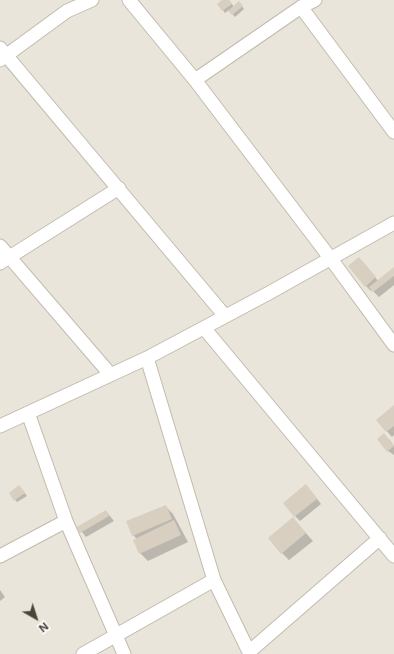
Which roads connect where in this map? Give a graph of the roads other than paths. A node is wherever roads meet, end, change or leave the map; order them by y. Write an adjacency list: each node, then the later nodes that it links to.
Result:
1 (92, 0): 4 (street)
2 (129, 0): 7 (street)
3 (315, 0): 5 (street)
4 (67, 5): 6 (street)
5 (301, 7): 7 (street); 8 (street)
6 (2, 55): 9 (street)
7 (195, 80): 12 (street)
8 (394, 132)
9 (119, 188): 13 (street); 14 (street)
10 (394, 223): 12 (street)
11 (0, 246): 13 (street)
12 (331, 259): 14 (street); 16 (street)
13 (4, 260): 18 (street)
14 (225, 316): 15 (street)
15 (204, 328): 17 (street); 22 (street)
16 (394, 345)
17 (147, 358): 18 (street); 25 (street)
18 (110, 374): 19 (street)
19 (28, 413): 20 (street); 21 (street)
20 (0, 426)
21 (66, 521): 23 (street); 26 (street)
22 (380, 538): 24 (street); 27 (street)
23 (0, 556)
24 (394, 556)
25 (214, 580): 26 (street); 27 (street)
26 (117, 635): 28 (street); 29 (street)
27 (249, 653)
28 (83, 654)
29 (124, 654)

